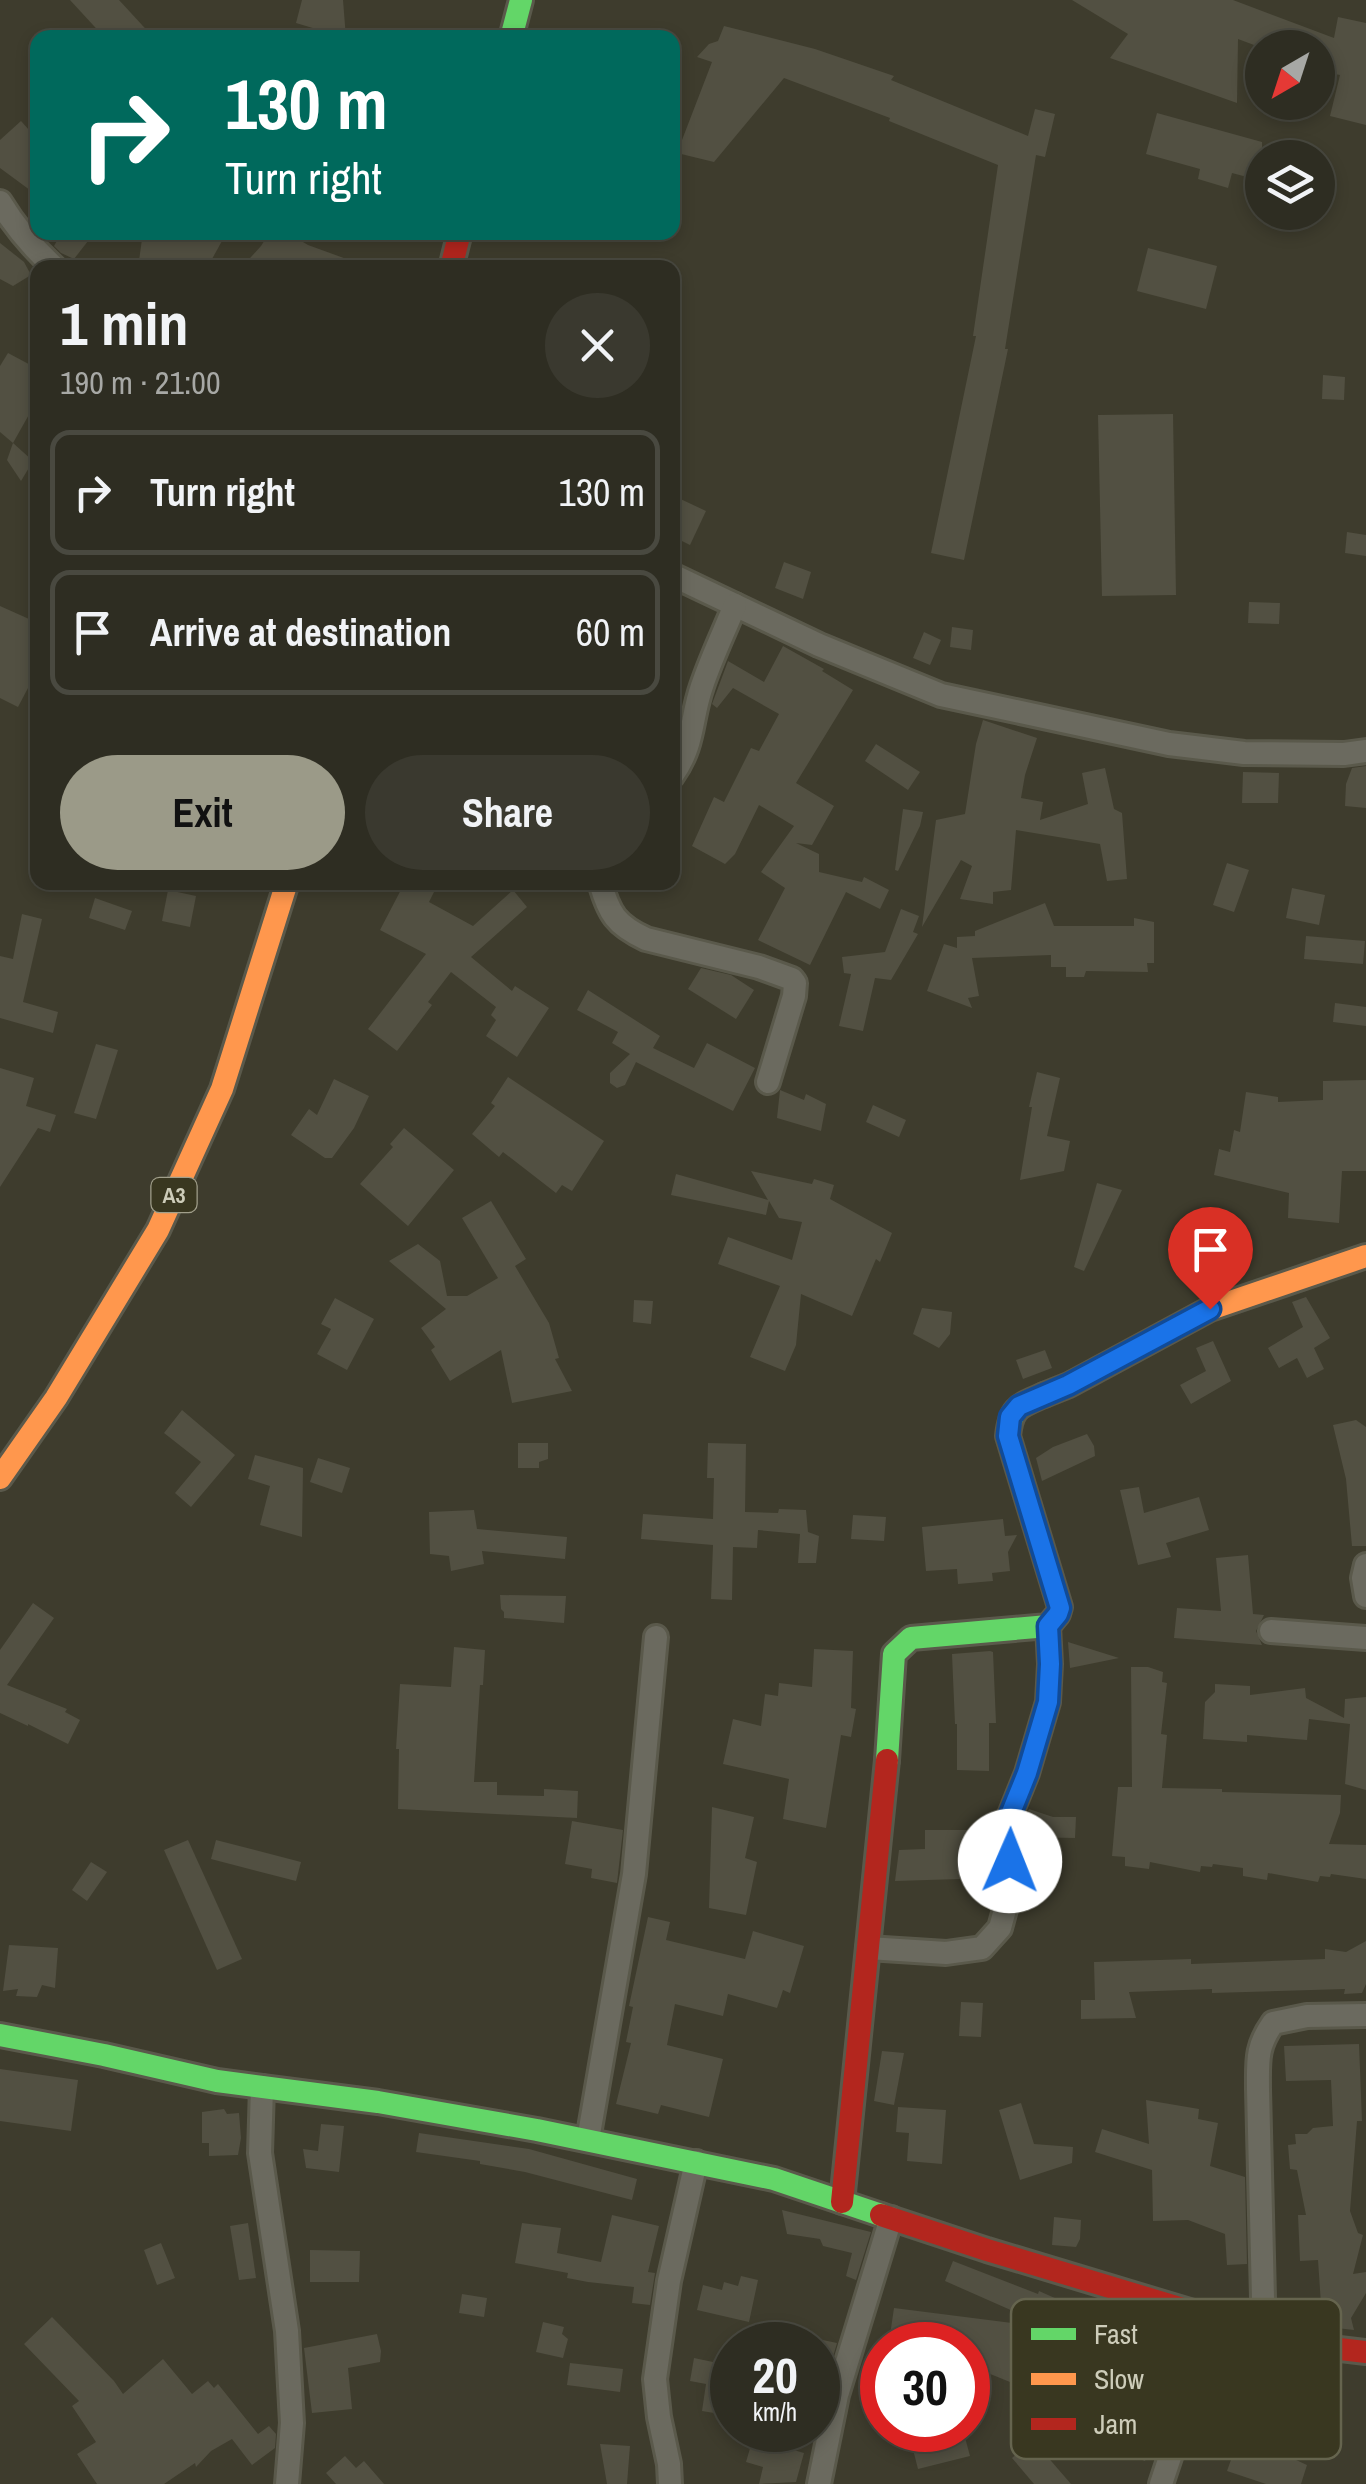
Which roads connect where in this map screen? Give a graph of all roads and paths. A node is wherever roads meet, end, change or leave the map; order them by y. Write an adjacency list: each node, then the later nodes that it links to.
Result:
1 (520, 0): 2 (main road)
2 (513, 30)
3 (0, 202): 4 (street)
4 (46, 260)
5 (680, 579): 6 (street)
6 (735, 605): 7 (street); 8 (street)
7 (1366, 751)
8 (680, 766)
9 (284, 890): 13 (main road, A3)
10 (602, 890): 11 (street)
11 (768, 1082)
12 (1366, 1256): 16 (main road)
13 (0, 1478)
14 (1366, 1565): 15 (street)
15 (1366, 1596)
16 (1048, 1626): 20 (street); 20 (main road)
17 (1271, 1631): 19 (street)
18 (656, 1637): 24 (street)
19 (1366, 1638)
20 (868, 1948): 26 (main road)
21 (1366, 2015): 29 (street)
22 (0, 2034): 23 (main road)
23 (262, 2087): 24 (main road); 33 (street)
24 (588, 2140): 25 (main road)
25 (696, 2162): 26 (main road); 34 (street)
26 (842, 2202): 27 (main road)
27 (891, 2218): 28 (main road); 35 (street)
28 (1150, 2299)
29 (1263, 2299)
30 (1341, 2349): 31 (main road)
31 (1366, 2352)
32 (1169, 2459): 36 (street)
33 (287, 2484)
34 (670, 2484)
35 (820, 2484)
36 (1161, 2484)

